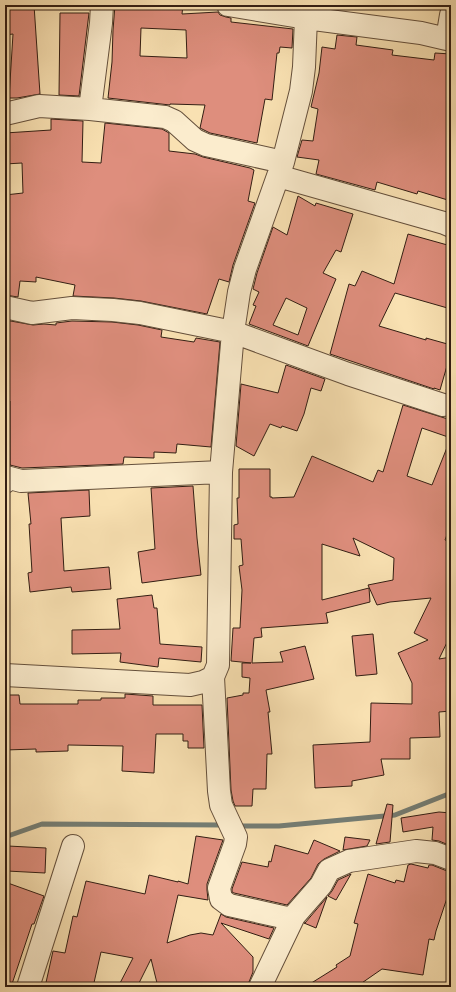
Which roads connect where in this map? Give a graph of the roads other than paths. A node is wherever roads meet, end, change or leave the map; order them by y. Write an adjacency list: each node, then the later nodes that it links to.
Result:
1 (102, 5): 6 (street)
2 (228, 5): 3 (street)
3 (306, 12): 5 (street); 8 (street)
4 (451, 15): 5 (street)
5 (449, 40)
6 (90, 109): 7 (street); 8 (street)
7 (5, 114)
8 (280, 169): 9 (street); 11 (street)
9 (451, 226)
10 (5, 307): 11 (street)
11 (233, 332): 12 (street); 13 (street)
12 (443, 404)
13 (221, 472): 14 (street); 16 (street)
14 (5, 482)
15 (5, 675): 16 (street)
16 (213, 677): 19 (street)
17 (73, 846): 20 (street)
18 (451, 859): 19 (street)
19 (294, 916): 21 (street)
20 (28, 987)
21 (260, 987)

